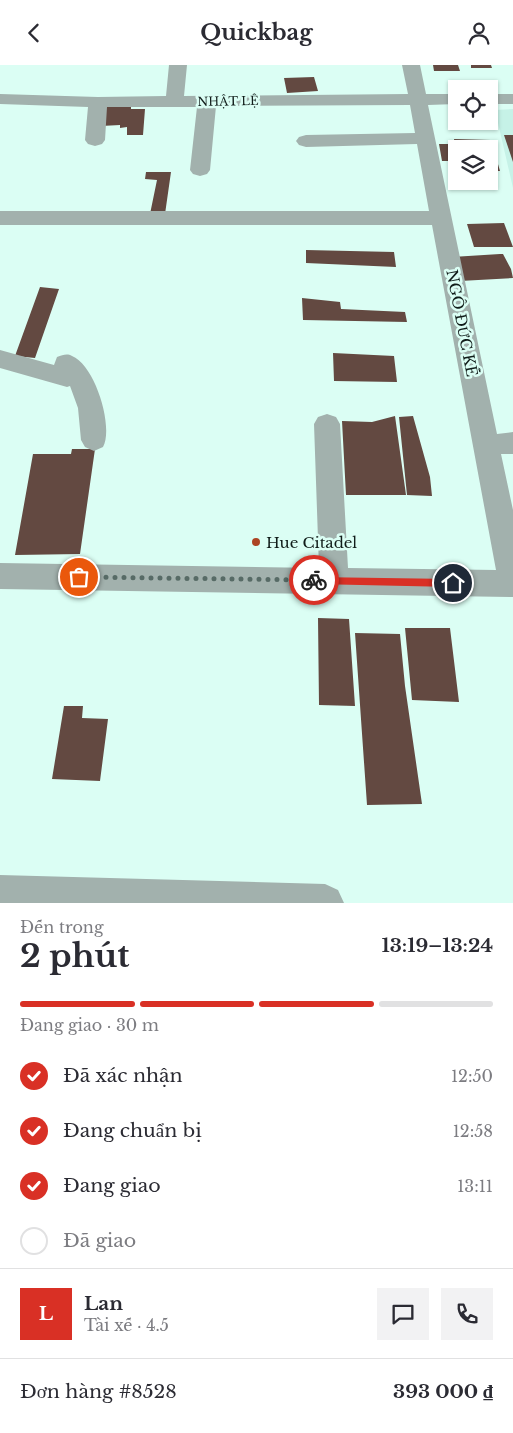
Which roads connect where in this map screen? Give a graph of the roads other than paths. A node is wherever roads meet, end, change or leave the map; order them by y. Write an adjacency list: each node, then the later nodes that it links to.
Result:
1 (178, 65): 8 (street)
2 (411, 65): 4 (street, NGÔ ĐỨC KẾ)
3 (0, 99): 10 (street, NHẬT LỆ)
4 (417, 99): 5 (street, NHẬT LỆ); 9 (street, NHẬT LỆ); 11 (street, NGÔ ĐỨC KẾ)
5 (448, 99)
6 (498, 99): 7 (street)
7 (513, 99)
8 (175, 101): 9 (street, NHẬT LỆ); 10 (street, NHẬT LỆ)
9 (207, 101): 14 (street)
10 (98, 102): 12 (street)
11 (425, 138): 13 (street); 16 (street, NGÔ ĐỨC KẾ)
12 (95, 140)
13 (306, 141)
14 (200, 171)
15 (0, 218): 16 (street)
16 (441, 218): 21 (street, NGÔ ĐỨC KẾ)
17 (0, 359): 19 (street)
18 (327, 424): 23 (street)
19 (94, 440)
20 (513, 443): 21 (street)
21 (486, 445): 24 (street, NGÔ ĐỨC KẾ)
22 (0, 576): 23 (street)
23 (334, 581): 24 (street)
24 (513, 582)
25 (0, 894): 26 (street)
26 (325, 903)

